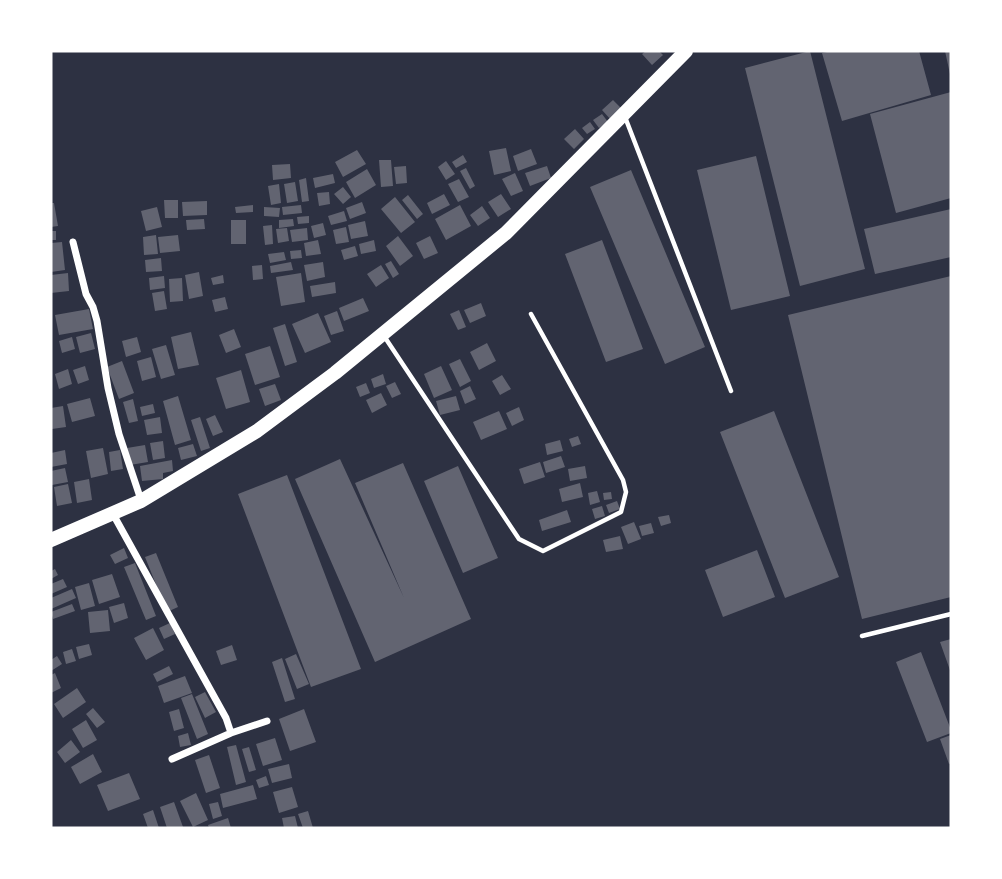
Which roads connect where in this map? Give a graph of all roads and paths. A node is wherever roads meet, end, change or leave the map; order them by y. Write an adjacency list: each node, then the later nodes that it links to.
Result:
1 (686, 51): 2 (main road)
2 (624, 116): 5 (main road); 6 (lane)
3 (73, 242): 7 (street)
4 (531, 314): 5 (lane)
5 (383, 335): 7 (main road)
6 (731, 391)
7 (141, 501): 8 (main road)
8 (113, 513): 9 (main road); 13 (street)
9 (51, 540)
10 (951, 614): 11 (lane)
11 (862, 636)
12 (267, 721): 13 (street)
13 (231, 733): 14 (street)
14 (172, 759)

